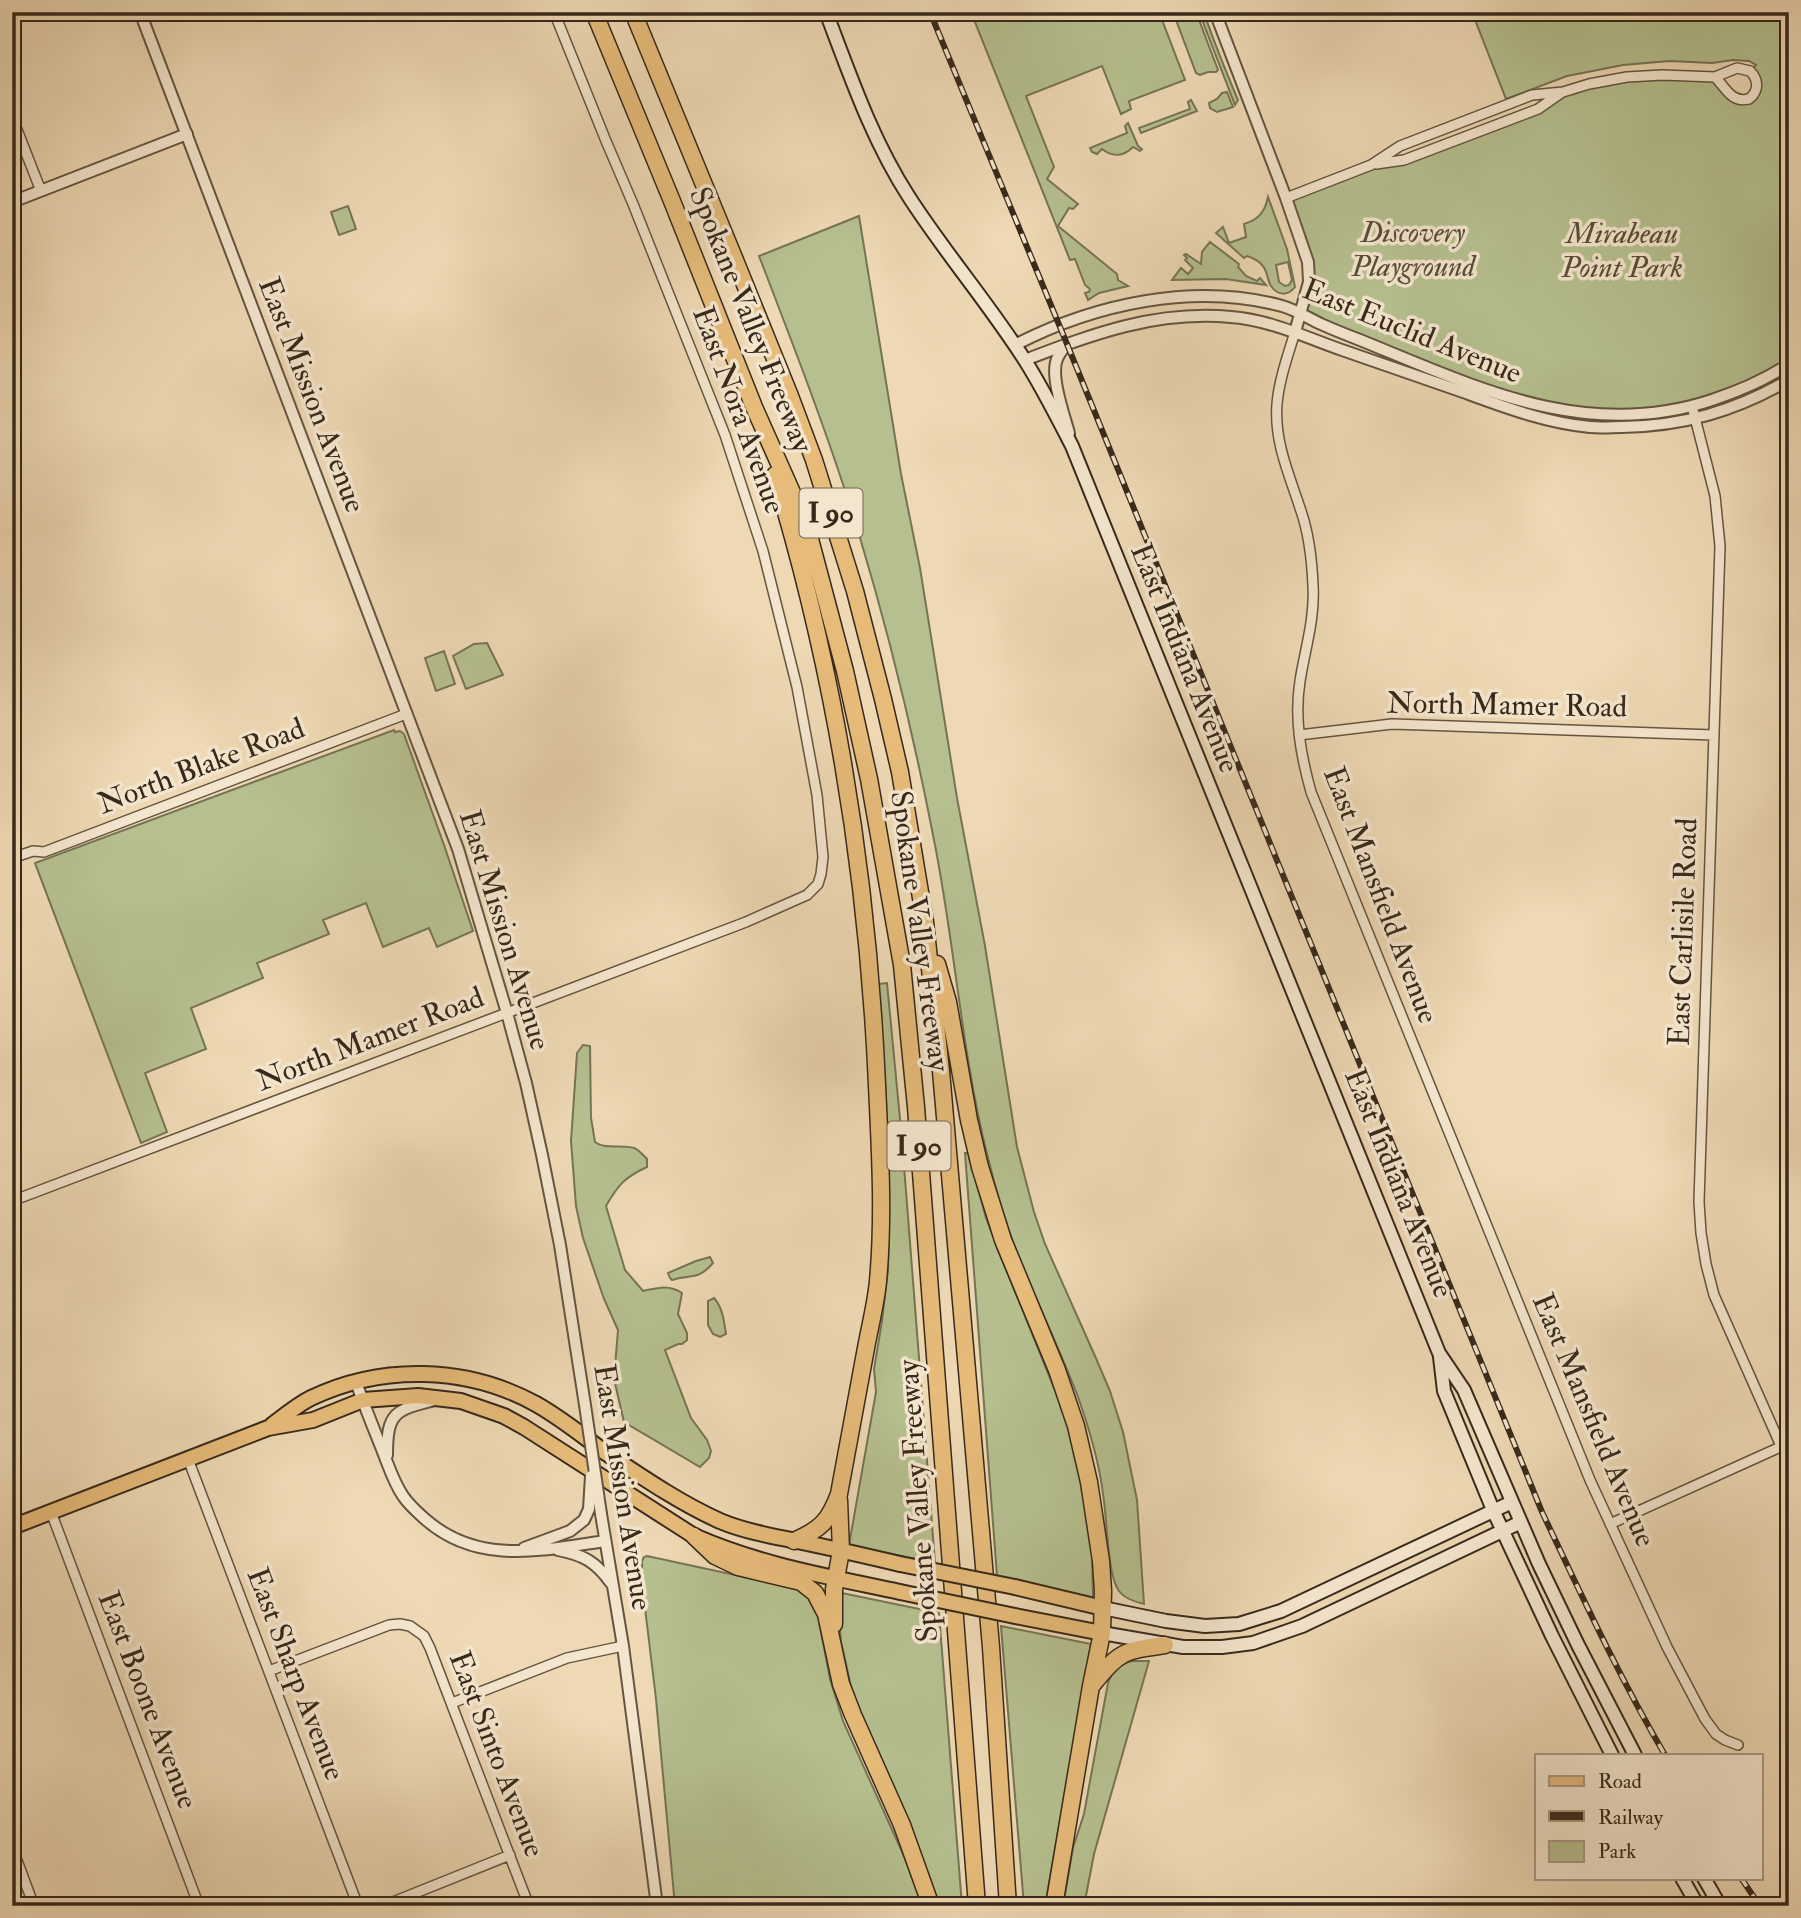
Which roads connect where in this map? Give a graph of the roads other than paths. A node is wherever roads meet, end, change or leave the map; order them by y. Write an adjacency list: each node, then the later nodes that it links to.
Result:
1 (140, 12): 10 (street, East Mission Avenue)
2 (554, 12): 30 (street, East Nora Avenue)
3 (594, 12): 22 (highway, Spokane Valley Freeway / I 90)
4 (633, 12): 31 (highway, Spokane Valley Freeway / I 90)
5 (826, 12): 18 (main road, East Indiana Avenue)
6 (1215, 12): 13 (street, East Mansfield Avenue)
7 (1716, 77): 7 (street); 8 (street)
8 (1563, 92): 11 (street); 11 (street)
9 (12, 117): 12 (street)
10 (187, 134): 12 (street); 26 (street, East Mission Avenue)
11 (1371, 165): 13 (street)
12 (41, 191): 14 (street)
13 (1286, 198): 15 (street, East Mansfield Avenue)
14 (12, 202)
15 (1301, 314): 16 (street, East Mansfield Avenue); 18 (street, East Euclid Avenue); 23 (street, East Euclid Avenue)
16 (1295, 332): 17 (street, East Euclid Avenue); 24 (street, East Euclid Avenue); 27 (street, East Mansfield Avenue)
17 (1067, 344): 19 (street, East Euclid Avenue); 25 (street)
18 (1015, 345): 19 (main road, East Indiana Avenue)
19 (1025, 360): 25 (main road, East Indiana Avenue)
20 (1789, 364): 23 (street, East Euclid Avenue)
21 (1789, 380): 24 (street, East Euclid Avenue)
22 (754, 407): 43 (highway); 81 (highway, Spokane Valley Freeway / I 90)
23 (1692, 407): 24 (street, East Carlisile Road)
24 (1696, 419): 28 (street, East Carlisile Road)
25 (1072, 446): 34 (main road, East Indiana Avenue)
26 (406, 714): 29 (street, North Blake Road); 32 (street, East Mission Avenue)
27 (1299, 735): 28 (street, North Mamer Road); 48 (street, East Mansfield Avenue)
28 (1714, 735): 39 (street, East Carlisile Road)
29 (12, 858)
30 (818, 884): 32 (street, North Mamer Road)
31 (925, 922): 59 (highway); 82 (highway, Spokane Valley Freeway / I 90)
32 (507, 1013): 33 (street, North Mamer Road); 40 (street, East Mission Avenue, bridge)
33 (12, 1201)
34 (1440, 1353): 44 (main road, East Indiana Avenue); 45 (main road, East Indiana Avenue)
35 (356, 1382): 37 (street); 38 (main road); 53 (main road)
36 (441, 1398): 37 (main road); 42 (street); 51 (main road)
37 (363, 1400): 38 (main road); 42 (street)
38 (268, 1428): 41 (main road)
39 (1785, 1445): 48 (street)
40 (592, 1456): 52 (street, East Mission Avenue, bridge); 56 (street, bridge)
41 (188, 1459): 46 (main road); 64 (street, East Sharp Avenue)
42 (387, 1462): 56 (street)
43 (839, 1494): 53 (highway); 55 (highway)
44 (1512, 1502): 45 (main road); 47 (main road, East Indiana Avenue)
45 (1493, 1510): 50 (main road, East Indiana Avenue); 59 (main road)
46 (51, 1512): 49 (main road); 75 (street, East Boone Avenue)
47 (1521, 1522): 50 (main road); 69 (main road, East Indiana Avenue)
48 (1610, 1524): 67 (street, East Mansfield Avenue)
49 (12, 1527)
50 (1503, 1531): 61 (main road); 68 (main road, East Indiana Avenue)
51 (694, 1536): 57 (main road); 63 (highway)
52 (605, 1541): 54 (street); 58 (street, East Mission Avenue)
53 (794, 1541): 55 (main road)
54 (550, 1549): 56 (street); 58 (street)
55 (841, 1551): 57 (highway); 59 (main road, bridge)
56 (512, 1552)
57 (836, 1578): 60 (main road, bridge); 63 (highway)
58 (612, 1586): 62 (street, East Mission Avenue)
59 (1103, 1608): 60 (highway)
60 (1102, 1633): 61 (main road); 65 (highway)
61 (1165, 1645): 65 (highway)
62 (623, 1646): 66 (street); 79 (street, East Mission Avenue)
63 (835, 1660): 80 (highway)
64 (269, 1671): 66 (street, East Sinto Avenue); 76 (street, East Sharp Avenue)
65 (1091, 1686): 83 (highway)
66 (452, 1703): 71 (street, East Sinto Avenue)
67 (1738, 1745)
68 (1611, 1754)
69 (1634, 1754)
70 (12, 1847): 74 (street)
71 (510, 1854): 77 (street); 78 (street, East Sinto Avenue)
72 (1683, 1880): 84 (main road)
73 (1705, 1880): 85 (main road)
74 (34, 1906)
75 (199, 1906)
76 (358, 1906)
77 (383, 1906)
78 (529, 1906)
79 (657, 1906)
80 (931, 1906)
81 (977, 1906)
82 (1008, 1906)
83 (1054, 1906)
84 (1698, 1906)
85 (1720, 1906)

